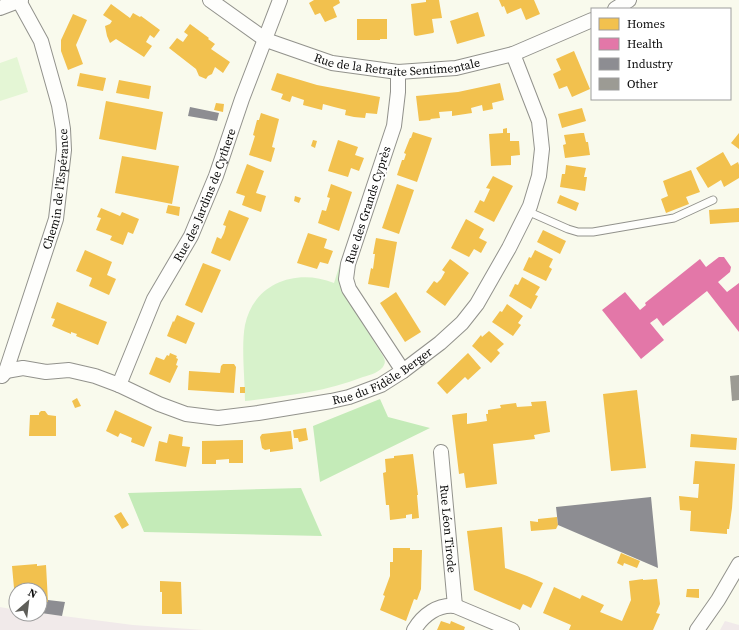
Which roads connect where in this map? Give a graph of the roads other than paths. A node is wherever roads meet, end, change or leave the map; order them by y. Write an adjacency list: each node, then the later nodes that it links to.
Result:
1 (20, 0): 5 (street); 14 (street, Chemin de l'Espérance)
2 (210, 0): 8 (street, Rue de la Retraite Sentimentale)
3 (280, 0): 8 (street, Rue des Jardins de Cythere)
4 (629, 0): 6 (street)
5 (0, 8)
6 (617, 8)
7 (591, 20): 9 (street, Rue de la Retraite Sentimentale)
8 (266, 40): 10 (street, Rue de la Retraite Sentimentale); 15 (street, Rue des Jardins de Cythere)
9 (513, 54): 10 (street, Rue de la Retraite Sentimentale); 12 (street, Rue du Fidèle Berger)
10 (398, 72): 13 (street, Rue des Grands Cyprès)
11 (713, 200): 12 (lane)
12 (527, 211): 13 (street, Rue du Fidèle Berger)
13 (403, 371): 15 (street, Rue du Fidèle Berger)
14 (3, 374): 15 (street, Rue du Fidèle Berger)
15 (119, 385)
16 (441, 452): 18 (street, Rue Léon Tirode)
17 (739, 564): 21 (street)
18 (455, 606): 19 (street); 20 (street)
19 (414, 630)
20 (512, 630)
21 (697, 630)

